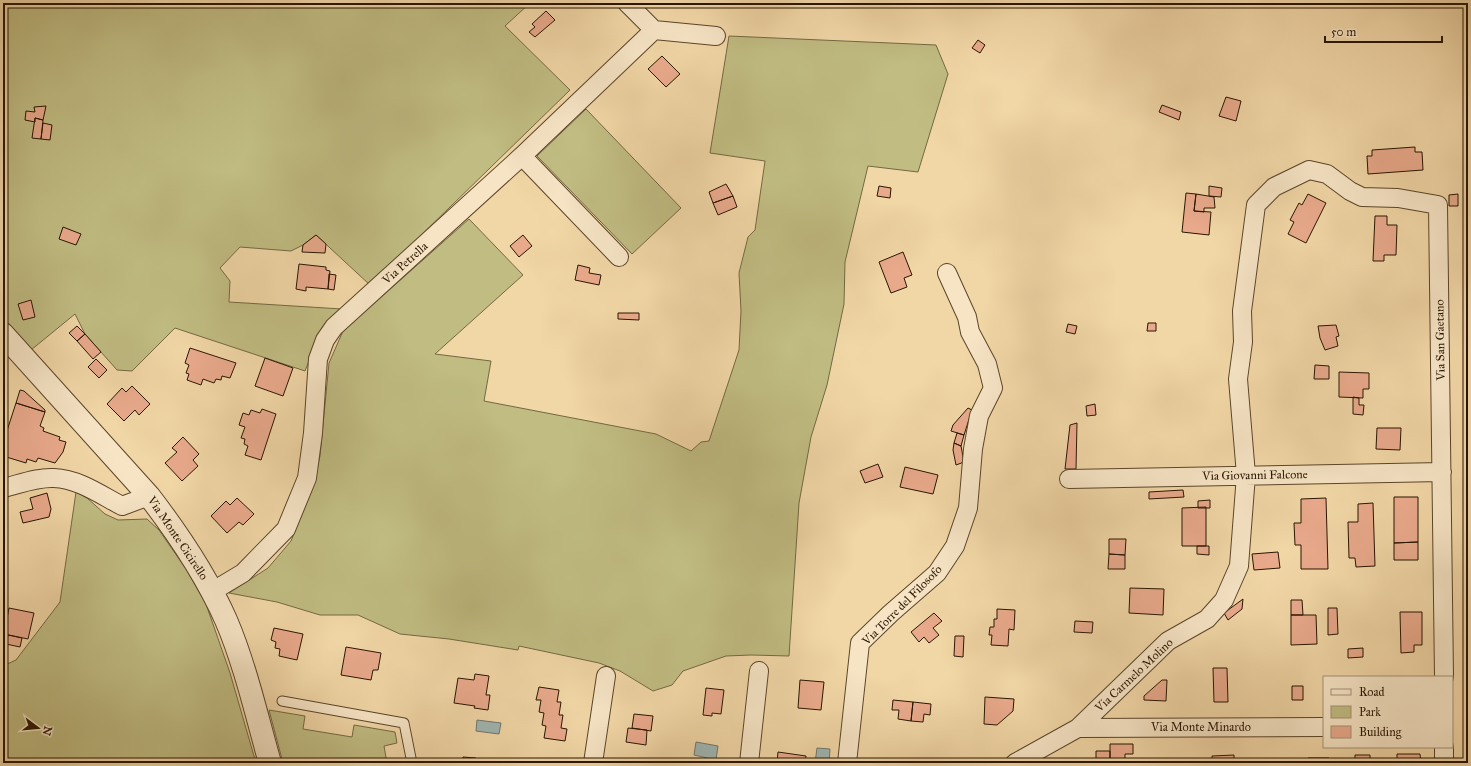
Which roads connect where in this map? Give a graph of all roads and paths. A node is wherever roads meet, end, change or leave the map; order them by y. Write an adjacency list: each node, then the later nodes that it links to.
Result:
1 (627, 3): 2 (street)
2 (654, 30): 3 (street); 4 (street, Via Petrella)
3 (716, 36)
4 (522, 156): 6 (street); 14 (street, Via Petrella)
5 (1256, 205): 9 (street, Via San Gaetano); 10 (street, Via Carmelo Molino)
6 (619, 257)
7 (947, 273): 26 (street, Via Torre del Filosofo)
8 (3, 334): 13 (street, Via Monte Cicirello)
9 (1442, 472): 10 (street, Via Giovanni Falcone); 17 (street, Via San Gaetano)
10 (1246, 475): 11 (street, Via Giovanni Falcone); 20 (street, Via Carmelo Molino)
11 (1069, 479)
12 (3, 488): 13 (street)
13 (149, 496): 14 (street, Via Monte Cicirello)
14 (212, 591): 22 (street, Via Monte Cicirello)
15 (759, 671): 25 (street)
16 (606, 676): 24 (street)
17 (1444, 676)
18 (282, 701): 23 (lane)
19 (1323, 727): 20 (street, Via Monte Minardo)
20 (1078, 728): 27 (street, Via Carmelo Molino)
21 (1444, 748): 28 (street)
22 (270, 763)
23 (412, 763)
24 (593, 763)
25 (749, 763)
26 (847, 763)
27 (1015, 763)
28 (1444, 763)

